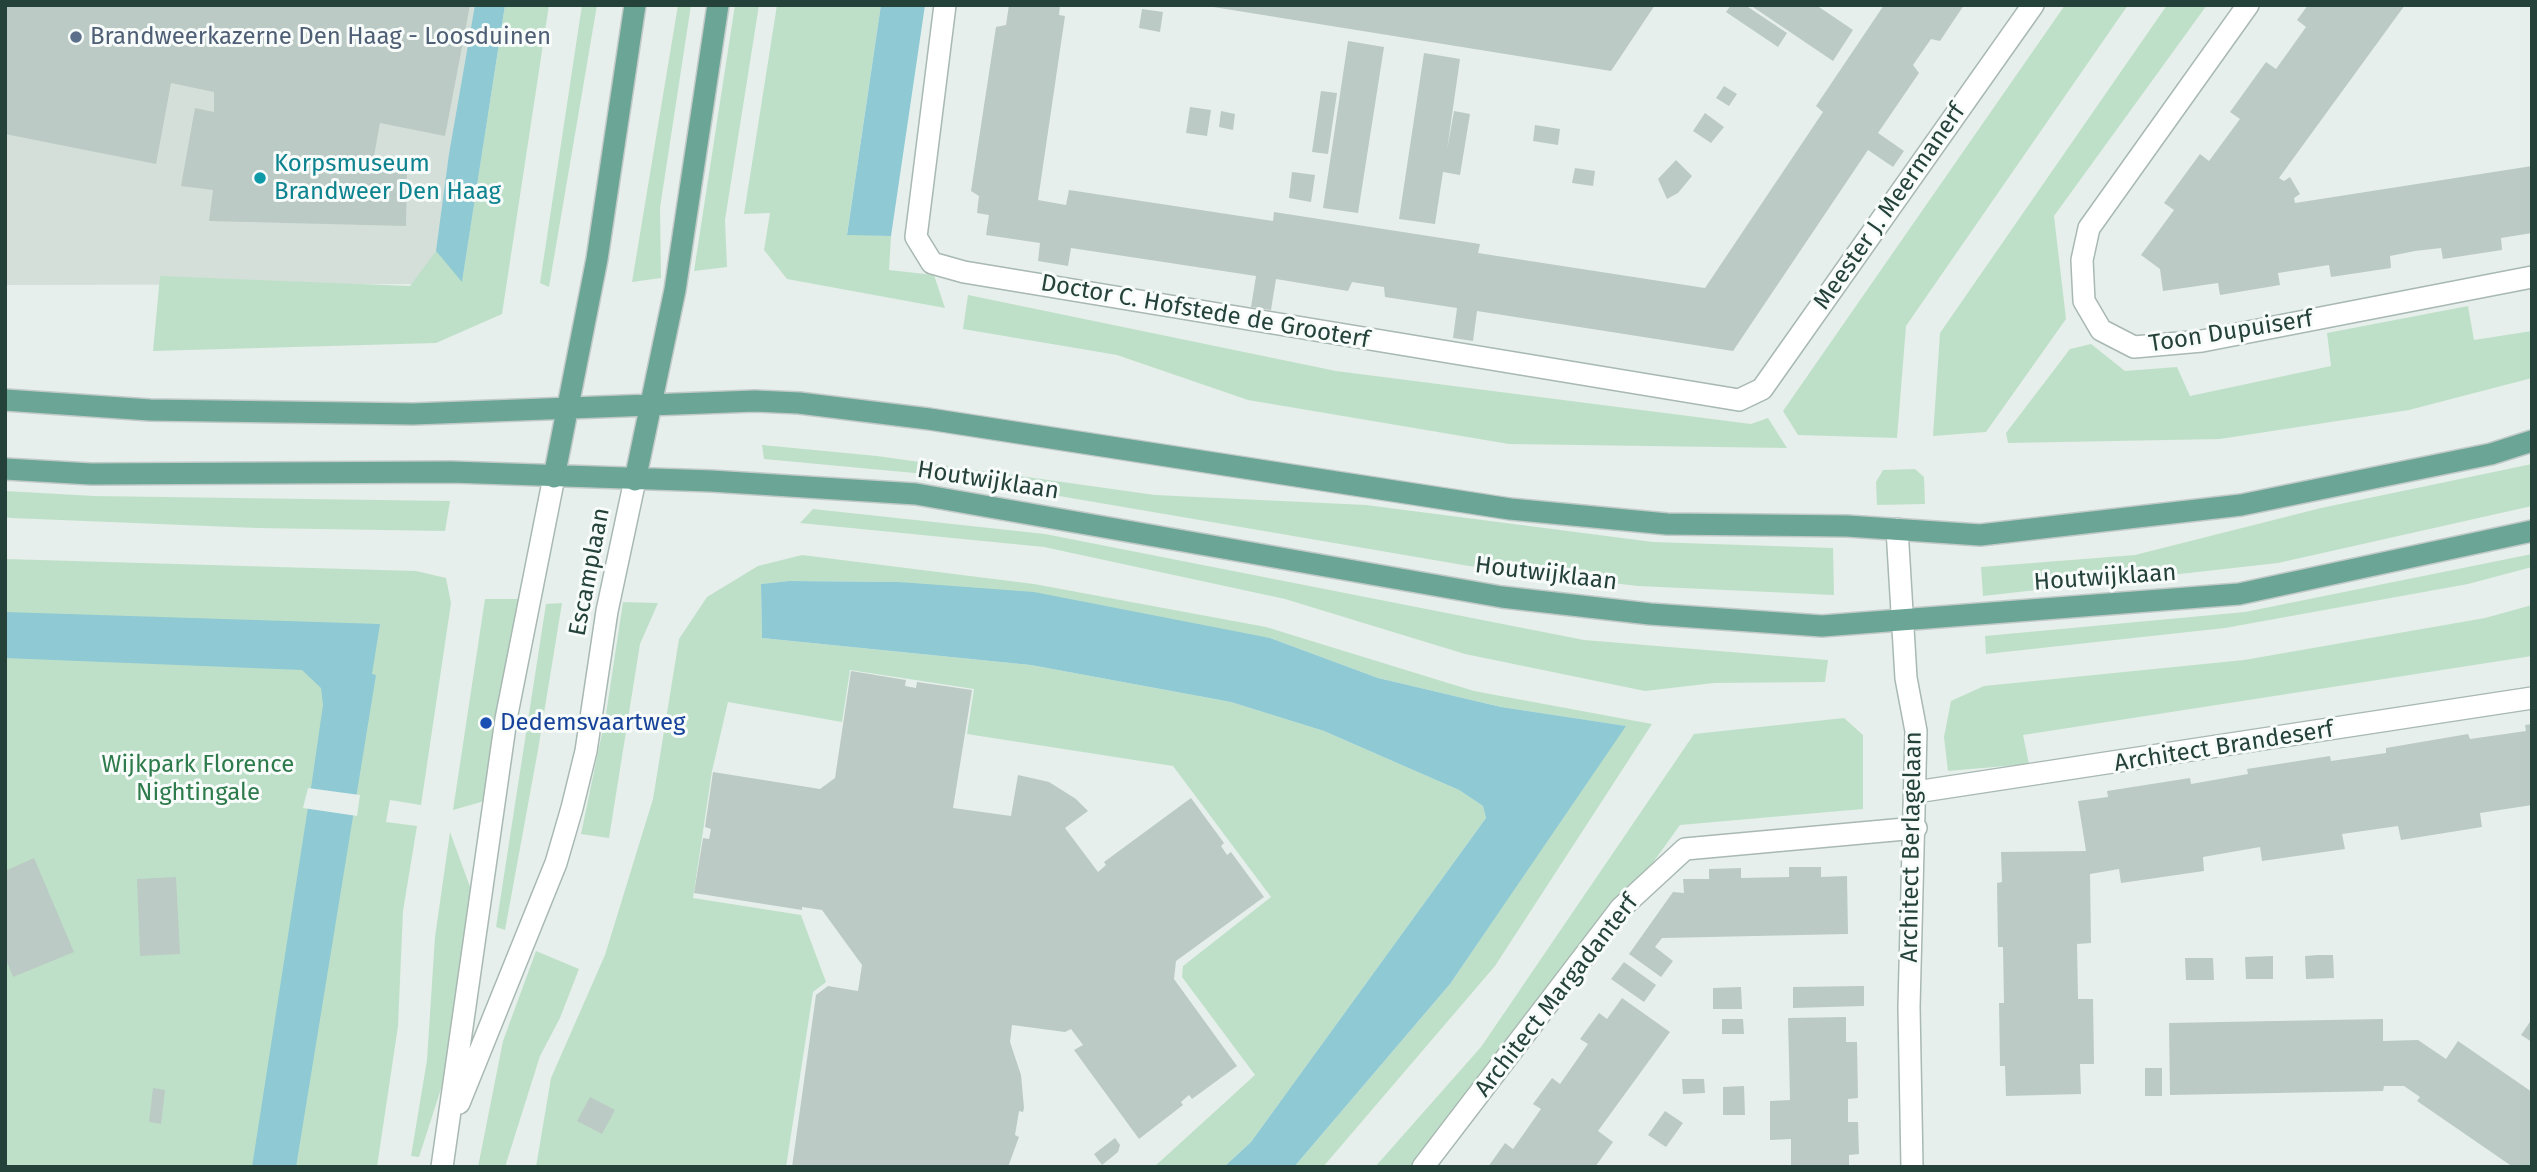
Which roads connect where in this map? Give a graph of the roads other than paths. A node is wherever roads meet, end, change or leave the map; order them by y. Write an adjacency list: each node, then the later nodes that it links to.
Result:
1 (635, 5): 10 (main road, Escamplaan)
2 (718, 5): 9 (main road, Escamplaan)
3 (945, 5): 8 (street, Doctor C. Hofstede de Grooterf)
4 (2033, 5): 8 (street, Meester J. Meermanerf)
5 (2248, 5): 6 (street, Toon Dupuiserf)
6 (2532, 277)
7 (5, 400): 10 (main road)
8 (1739, 400)
9 (650, 406): 10 (main road); 14 (main road, Escamplaan); 15 (main road)
10 (567, 410): 13 (main road, Escamplaan)
11 (2532, 441): 15 (main road)
12 (5, 469): 13 (main road)
13 (554, 477): 14 (main road, Houtwijklaan); 21 (street, Escamplaan)
14 (635, 480): 17 (main road, Houtwijklaan); 21 (street, Escamplaan)
15 (1898, 529): 17 (street, Architect Berlagelaan)
16 (2532, 531): 17 (main road, Houtwijklaan)
17 (1903, 620): 19 (street, Architect Berlagelaan)
18 (2532, 698): 19 (street, Architect Brandeserf)
19 (1916, 792): 20 (street, Architect Berlagelaan)
20 (1916, 828): 23 (street, Architect Margadanterf); 24 (street, Architect Berlagelaan)
21 (447, 1131): 22 (street, Escamplaan)
22 (442, 1167)
23 (1423, 1167)
24 (1912, 1167)

